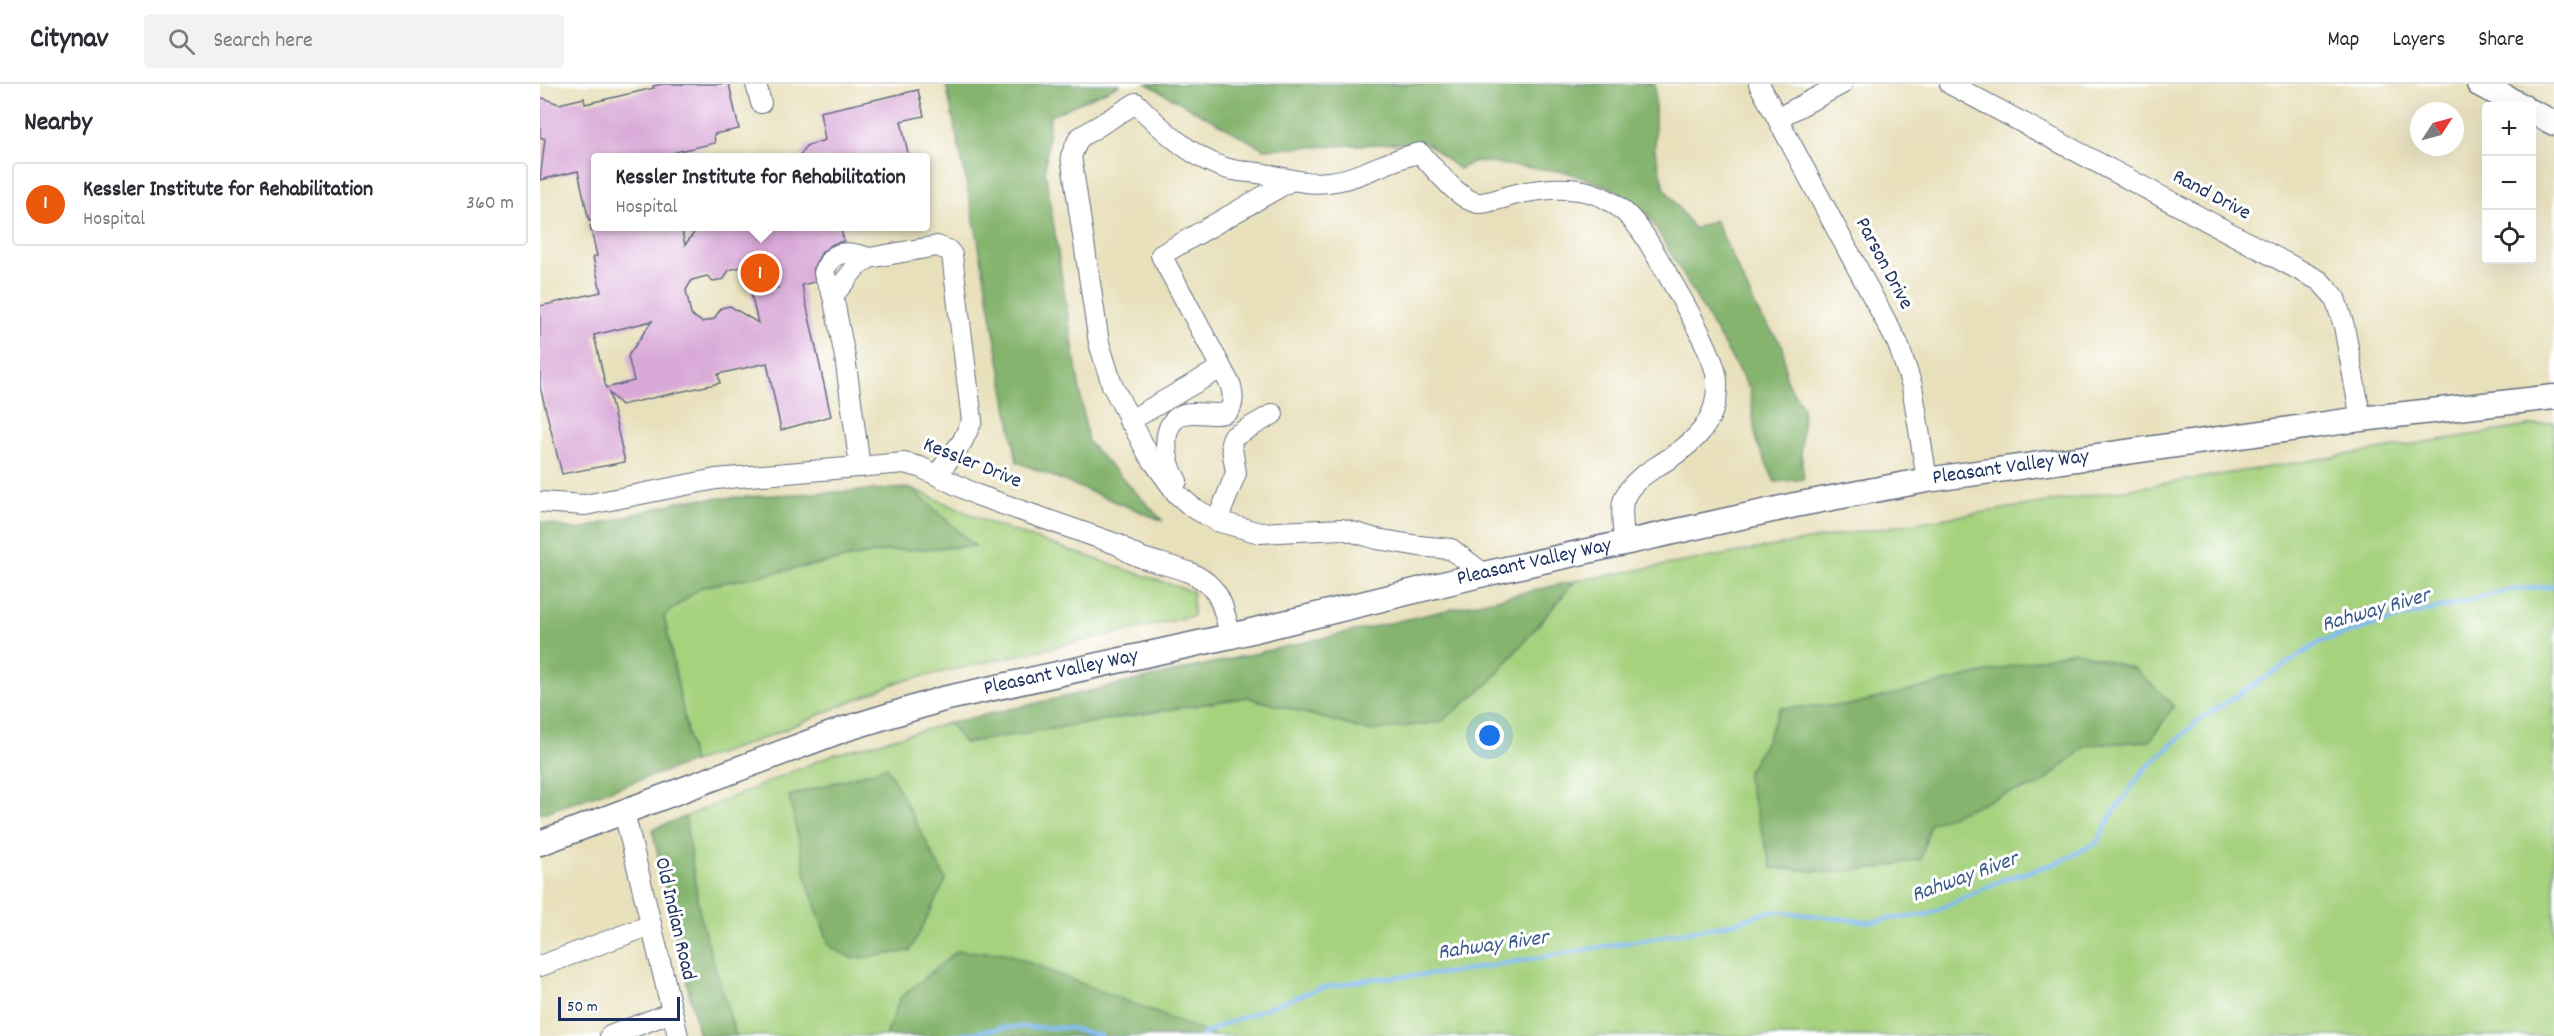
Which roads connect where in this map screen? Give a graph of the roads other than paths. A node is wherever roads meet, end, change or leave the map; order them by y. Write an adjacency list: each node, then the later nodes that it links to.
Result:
1 (1759, 84): 7 (street, Parson Drive)
2 (1842, 84): 7 (street)
3 (1950, 84): 13 (street, Rand Drive)
4 (2479, 84): 5 (main road)
5 (2514, 102)
6 (2536, 114): 8 (main road)
7 (1778, 118): 17 (street, Parson Drive)
8 (2554, 123)
9 (1290, 181): 10 (street); 14 (street); 21 (street)
10 (1221, 368): 14 (street); 19 (street)
11 (2554, 397): 13 (main road, Pleasant Valley Way)
12 (1274, 414): 20 (street)
13 (2361, 419): 17 (main road, Pleasant Valley Way)
14 (1130, 421): 19 (street)
15 (860, 467): 16 (street, Kessler Drive); 16 (street); 18 (street, Kessler Drive)
16 (937, 475): 23 (street, Kessler Drive)
17 (1926, 480): 21 (main road, Pleasant Valley Way)
18 (540, 502)
19 (1192, 507): 20 (street)
20 (1217, 521): 22 (street)
21 (1624, 544): 22 (main road, Pleasant Valley Way)
22 (1484, 574): 23 (main road, Pleasant Valley Way)
23 (1231, 636): 24 (main road, Pleasant Valley Way)
24 (624, 812): 25 (main road, Pleasant Valley Way); 26 (street, Old Indian Road)
25 (540, 843)
26 (651, 925): 27 (street); 28 (street, Old Indian Road)
27 (540, 966)
28 (672, 1012): 29 (street); 30 (street, Old Indian Road)
29 (610, 1036)
30 (678, 1036)

